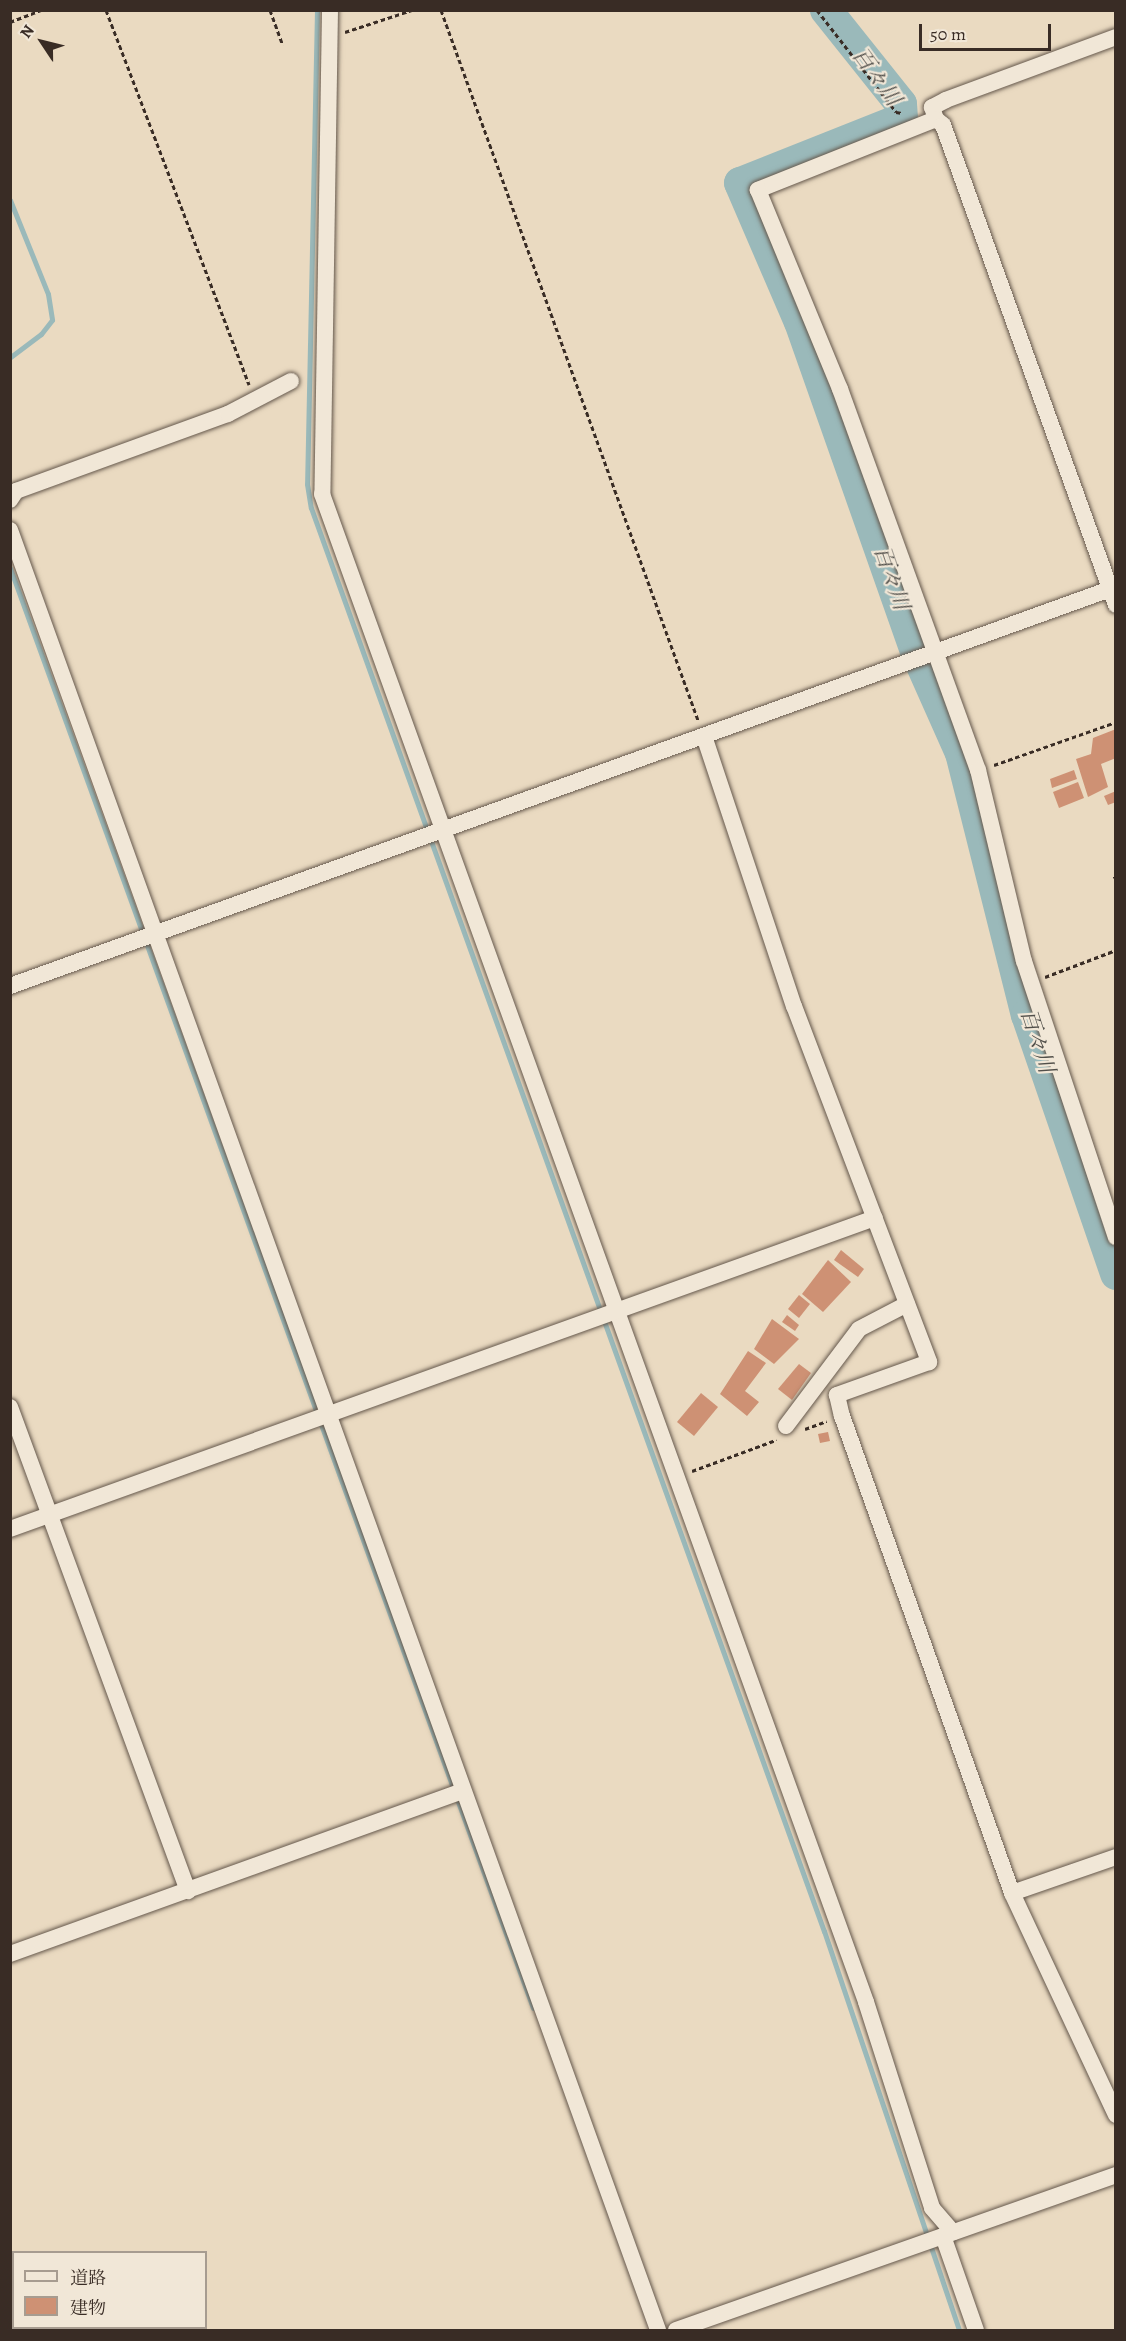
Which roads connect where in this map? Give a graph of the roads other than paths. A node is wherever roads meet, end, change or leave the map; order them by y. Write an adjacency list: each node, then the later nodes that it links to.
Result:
1 (330, 10): 11 (street)
2 (1116, 37): 3 (street)
3 (936, 119): 7 (street); 9 (street)
4 (291, 381): 5 (street)
5 (10, 500)
6 (10, 530): 12 (street)
7 (1111, 588): 8 (street); 9 (street)
8 (1116, 605)
9 (932, 654): 10 (street); 15 (street)
10 (704, 736): 11 (street); 14 (street)
11 (433, 834): 12 (street); 17 (street)
12 (149, 937): 13 (street); 21 (street)
13 (10, 986)
14 (875, 1218): 16 (street); 17 (street)
15 (1116, 1237)
16 (908, 1304): 18 (street); 19 (street)
17 (606, 1317): 21 (street); 32 (street)
18 (824, 1377): 19 (street); 22 (street)
19 (837, 1395): 28 (street)
20 (10, 1407): 23 (street)
21 (323, 1420): 23 (street); 25 (street)
22 (790, 1431)
23 (51, 1516): 24 (street); 27 (street)
24 (10, 1529)
25 (456, 1794): 27 (street); 33 (street)
26 (1116, 1857): 28 (street)
27 (188, 1891): 29 (street)
28 (1012, 1893): 30 (street)
29 (10, 1954)
30 (1116, 2115)
31 (1116, 2175): 32 (street)
32 (938, 2238): 34 (street); 35 (street)
33 (658, 2331)
34 (676, 2331)
35 (976, 2331)

